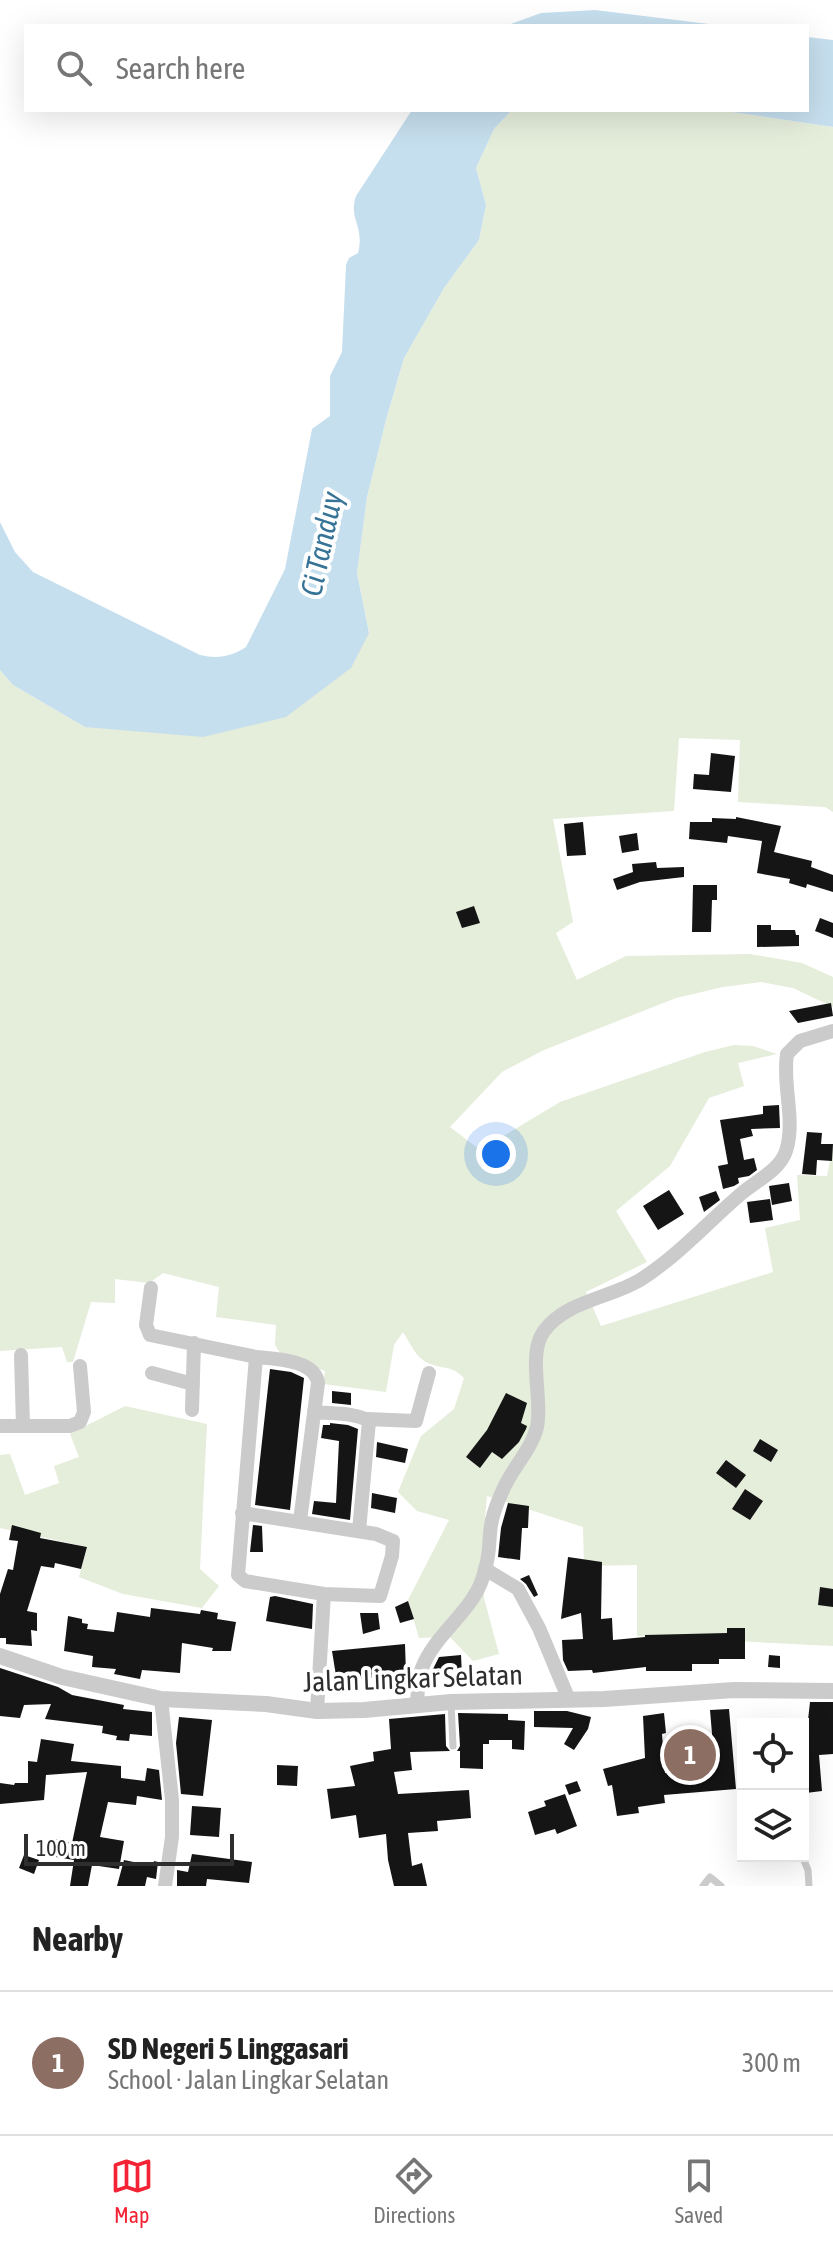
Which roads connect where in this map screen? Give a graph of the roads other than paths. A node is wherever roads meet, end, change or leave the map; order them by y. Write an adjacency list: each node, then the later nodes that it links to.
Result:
1 (833, 1031): 18 (street)
2 (151, 1288): 3 (street)
3 (194, 1343): 5 (street); 9 (street)
4 (21, 1355): 14 (street)
5 (256, 1357): 11 (street); 15 (street)
6 (80, 1366): 14 (street)
7 (152, 1373): 9 (street)
8 (429, 1373): 12 (street)
9 (193, 1384): 10 (street)
10 (192, 1410)
11 (314, 1412): 12 (street); 16 (street)
12 (367, 1419): 17 (street)
13 (0, 1426): 14 (street)
14 (23, 1426)
15 (242, 1513): 16 (street); 19 (street)
16 (300, 1521): 17 (street)
17 (359, 1531): 19 (street)
18 (485, 1569): 23 (street); 25 (street)
19 (324, 1594): 26 (street)
20 (0, 1656): 22 (street, Jalan Lingkar Selatan)
21 (833, 1691): 23 (street, Jalan Lingkar Selatan)
22 (161, 1699): 26 (street, Jalan Lingkar Selatan); 29 (street)
23 (569, 1700): 24 (street, Jalan Lingkar Selatan)
24 (451, 1702): 25 (street, Jalan Lingkar Selatan); 27 (lane)
25 (417, 1705): 26 (street, Jalan Lingkar Selatan)
26 (317, 1711)
27 (453, 1746)
28 (805, 1862): 32 (lane)
29 (165, 1886)
30 (703, 1886): 31 (lane)
31 (721, 1886)
32 (809, 1886)

